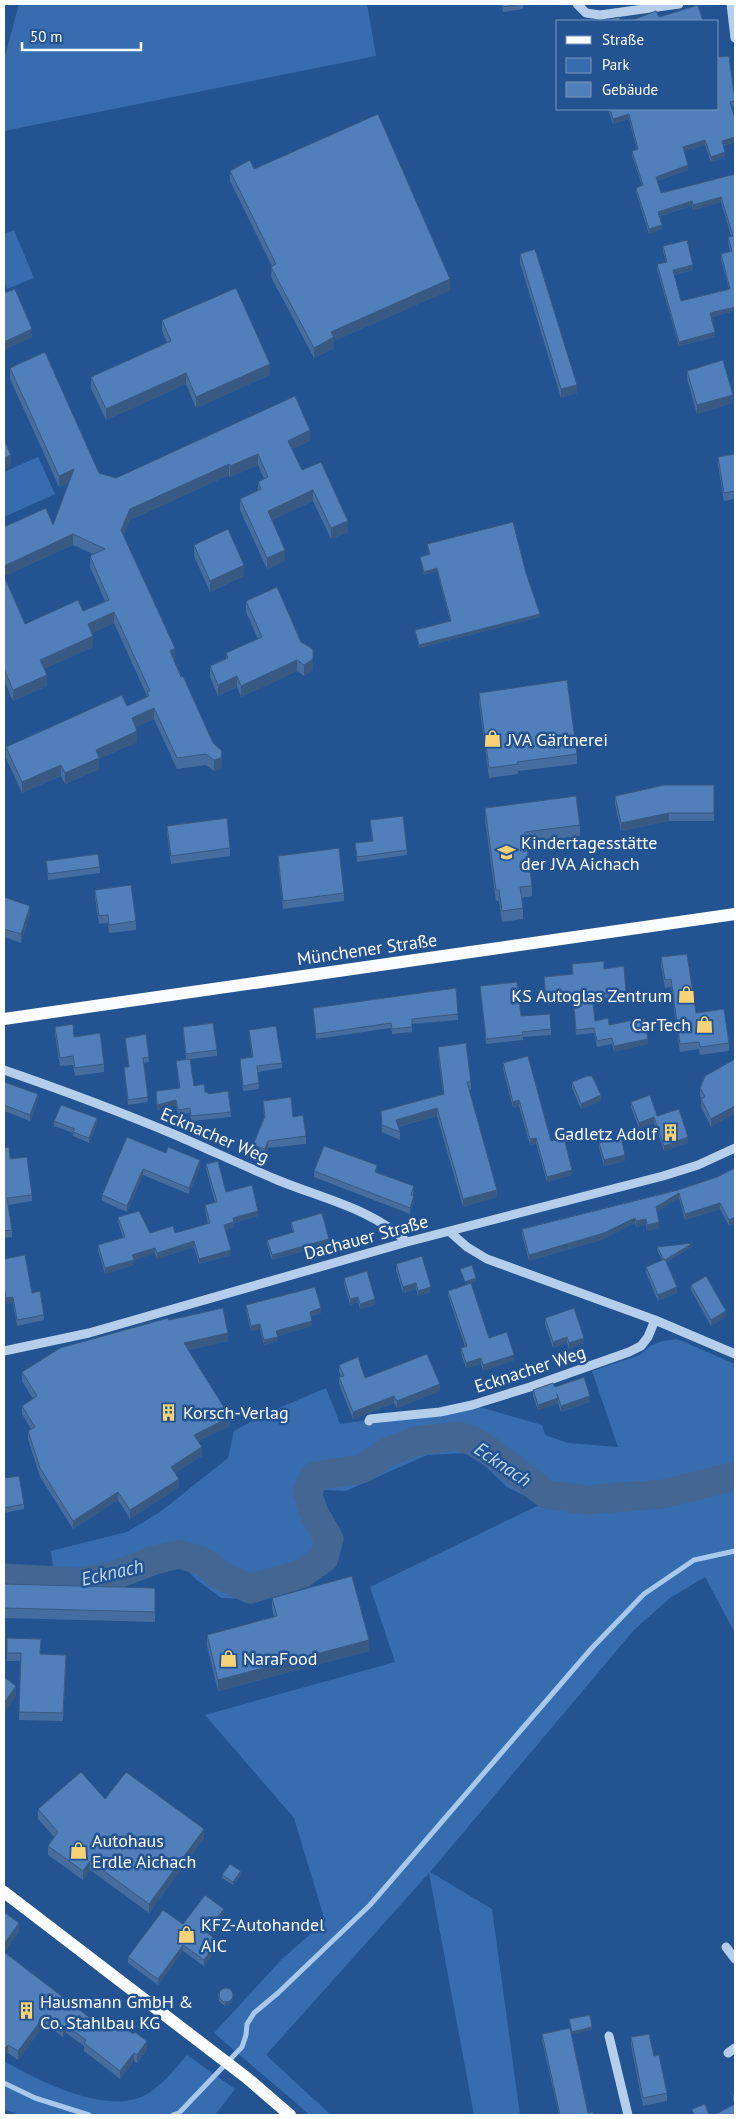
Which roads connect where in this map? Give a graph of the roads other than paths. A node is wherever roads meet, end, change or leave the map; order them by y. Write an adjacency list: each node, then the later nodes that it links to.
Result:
1 (577, 4): 2 (street)
2 (678, 4)
3 (731, 4): 4 (street)
4 (735, 38)
5 (735, 914): 6 (main road, Münchener Straße)
6 (4, 1020)
7 (4, 1070): 10 (street, Ecknacher Weg)
8 (735, 1148): 9 (street, Dachauer Straße)
9 (450, 1232): 10 (street, Dachauer Straße); 11 (street)
10 (407, 1242): 12 (street, Dachauer Straße)
11 (655, 1320): 13 (street); 14 (street, Ecknacher Weg)
12 (4, 1351)
13 (735, 1354)
14 (369, 1421)
15 (4, 1892): 19 (main road)
16 (726, 1947): 17 (street)
17 (735, 1959)
18 (610, 2036): 20 (street)
19 (290, 2115)
20 (628, 2115)

